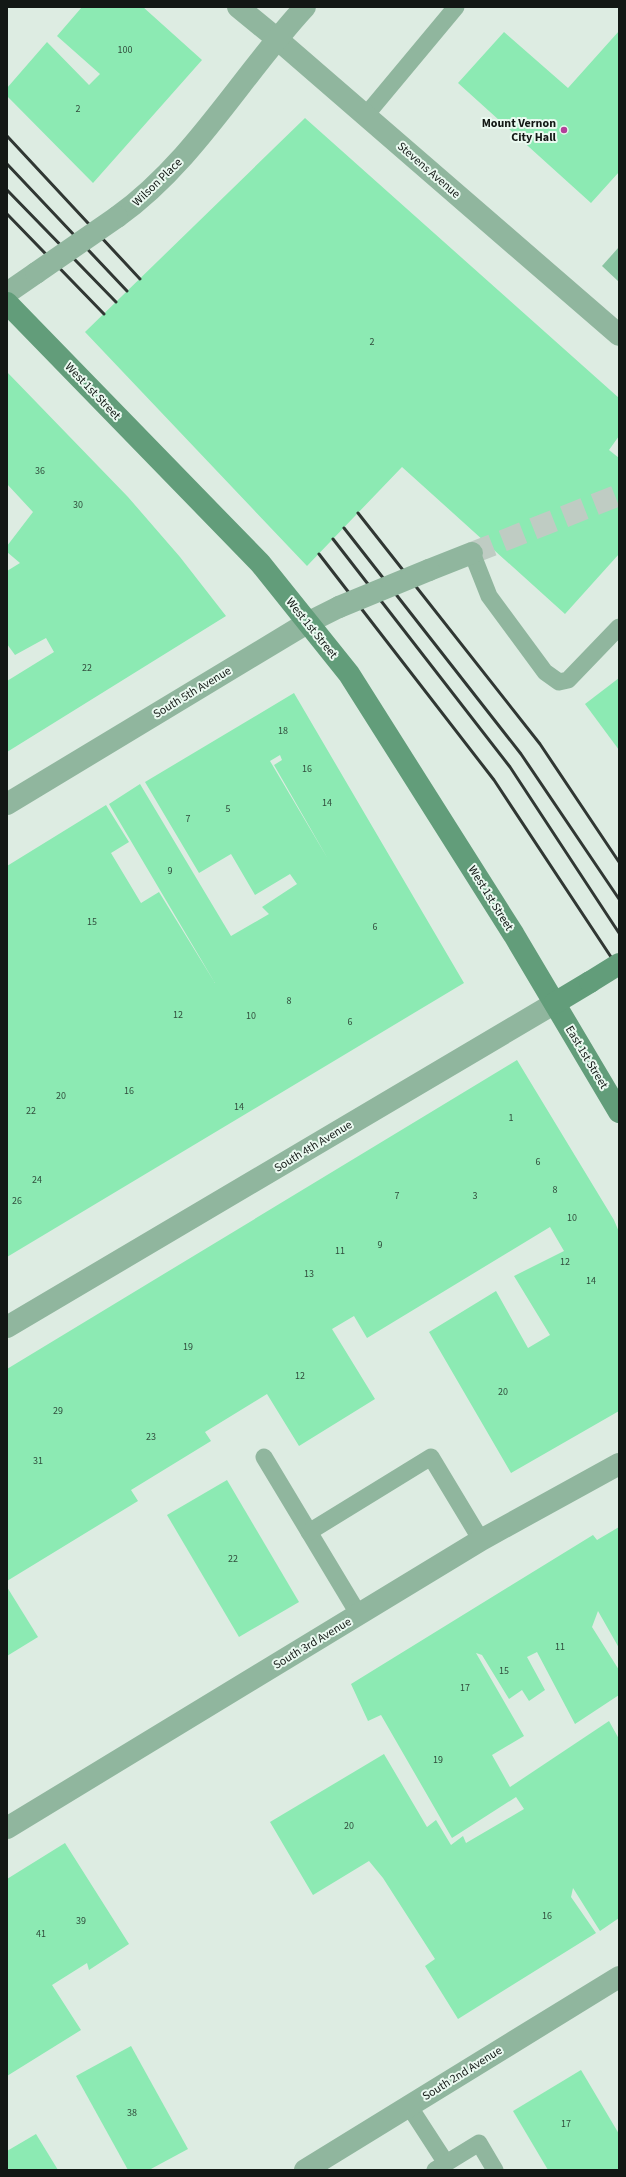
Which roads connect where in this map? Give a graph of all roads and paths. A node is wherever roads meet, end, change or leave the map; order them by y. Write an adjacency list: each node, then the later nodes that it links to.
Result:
1 (238, 7): 4 (street, Stevens Avenue)
2 (305, 7): 4 (street, Wilson Place)
3 (456, 7): 5 (lane)
4 (276, 38): 5 (street, Stevens Avenue); 6 (street, Wilson Place, bridge)
5 (366, 115): 8 (street, Stevens Avenue)
6 (7, 293)
7 (7, 303): 10 (main road, West 1st Street)
8 (619, 335)
9 (472, 553): 10 (street, South 5th Avenue, bridge); 11 (lane)
10 (307, 623): 12 (street, South 5th Avenue); 14 (main road, West 1st Street)
11 (619, 627)
12 (9, 799)
13 (619, 964): 14 (main road, South 4th Avenue, bridge)
14 (555, 1003): 15 (main road, East 1st Street); 16 (street, South 4th Avenue)
15 (619, 1112)
16 (7, 1327)
17 (264, 1456): 19 (lane)
18 (619, 1464): 20 (street, South 3rd Avenue)
19 (309, 1532): 20 (lane); 21 (lane)
20 (481, 1540): 21 (street, South 3rd Avenue)
21 (359, 1615): 22 (street, South 3rd Avenue)
22 (7, 1828)
23 (619, 1977): 24 (street, South 2nd Avenue)
24 (409, 2106): 25 (lane); 26 (street, South 2nd Avenue)
25 (440, 2167): 27 (lane)
26 (305, 2170)
27 (495, 2170)

